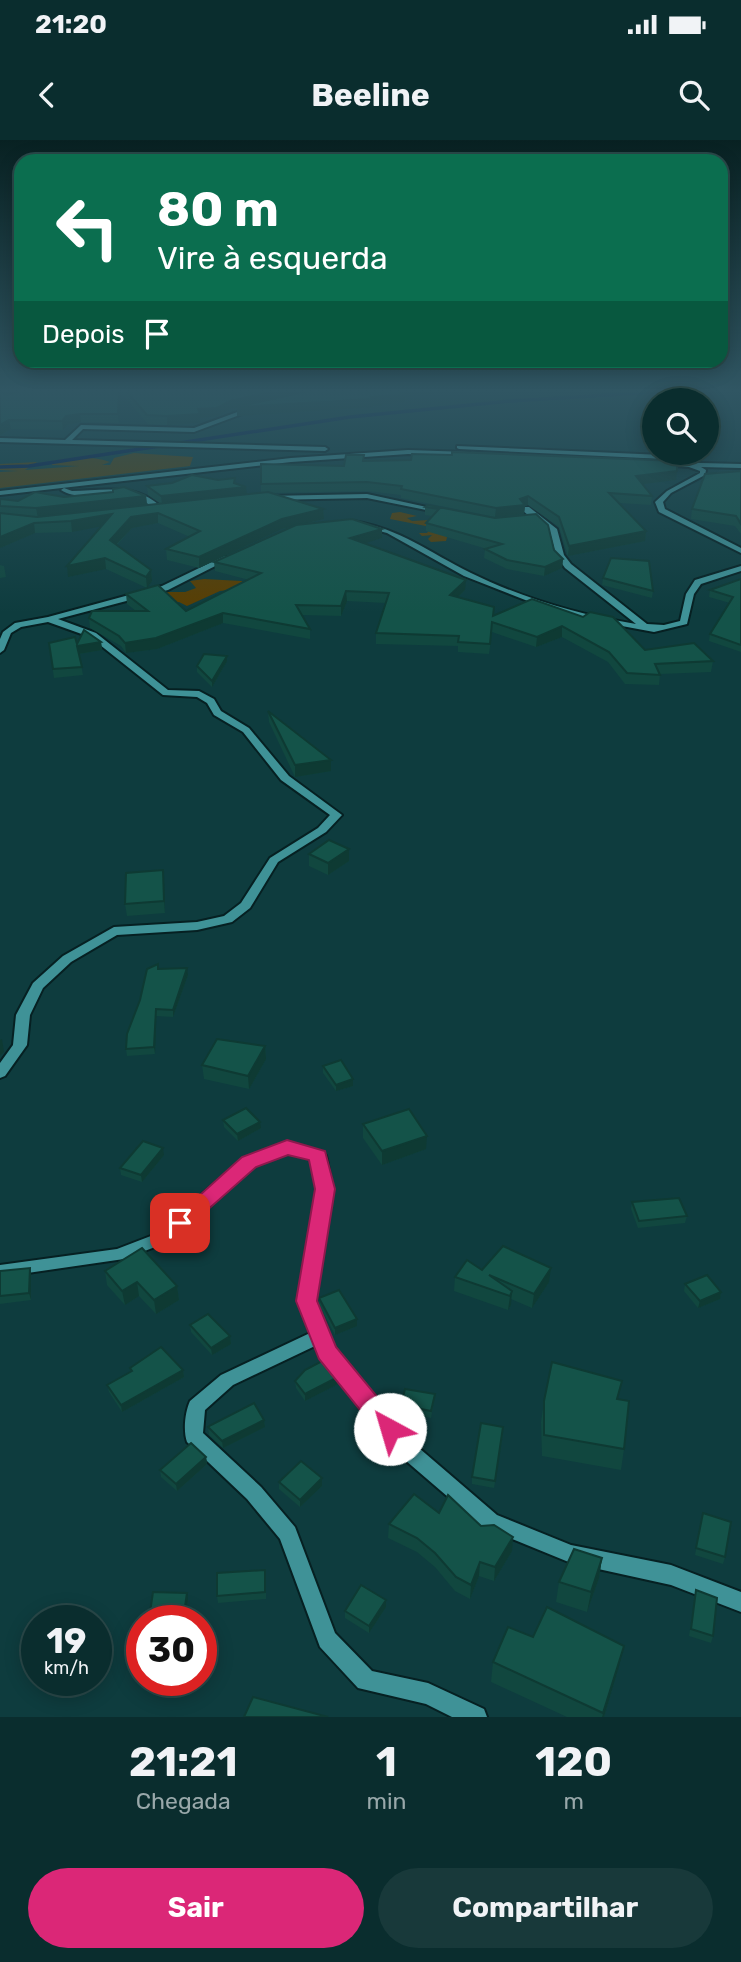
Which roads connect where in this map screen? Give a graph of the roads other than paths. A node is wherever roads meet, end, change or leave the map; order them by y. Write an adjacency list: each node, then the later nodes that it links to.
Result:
1 (250, 465): 5 (street)
2 (694, 465): 16 (street)
3 (712, 465): 4 (street)
4 (741, 466)
5 (57, 486): 6 (street); 9 (street)
6 (0, 493)
7 (260, 498): 12 (street)
8 (169, 508): 9 (street)
9 (159, 509): 11 (street)
10 (526, 509): 13 (street)
11 (145, 510)
12 (450, 512)
13 (537, 518): 14 (street); 20 (street)
14 (526, 520)
15 (342, 522): 20 (street)
16 (741, 551)
17 (235, 555): 19 (street)
18 (741, 568): 20 (street)
19 (49, 619): 21 (street); 22 (street)
20 (654, 629)
21 (0, 650)
22 (0, 1073)
23 (0, 1271): 24 (street)
24 (320, 1335): 25 (street); 26 (street)
25 (741, 1602)
26 (476, 1717)

